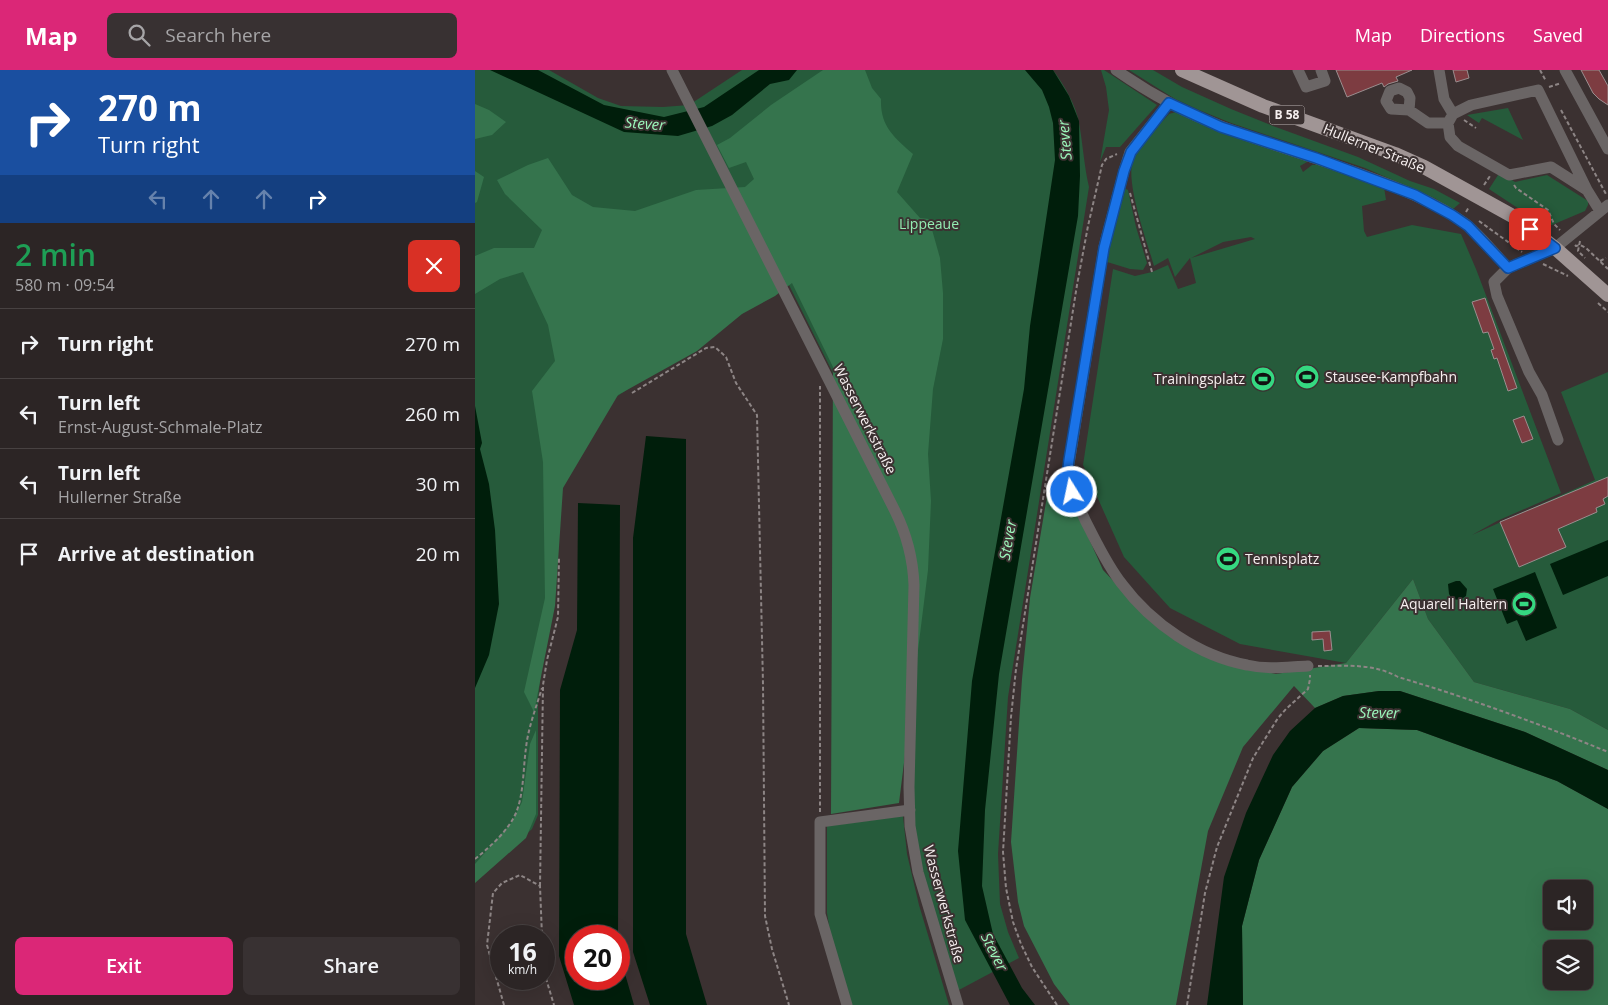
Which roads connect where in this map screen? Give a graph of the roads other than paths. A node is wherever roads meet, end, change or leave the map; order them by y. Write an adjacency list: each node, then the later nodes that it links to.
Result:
1 (672, 70): 19 (street, Wasserwerkstraße)
2 (1116, 70): 8 (street)
3 (1182, 70): 14 (main road, Hullerner Straße / B 58)
4 (1298, 70): 5 (street)
5 (1321, 70)
6 (1439, 70): 10 (street)
7 (1565, 70): 11 (street)
8 (1169, 103): 15 (street); 18 (street)
9 (1409, 110): 10 (street)
10 (1450, 118): 12 (street); 12 (street)
11 (1608, 148)
12 (1587, 190): 13 (street)
13 (1604, 208): 14 (street)
14 (1555, 248): 15 (street); 16 (main road, Hullerner Straße / B 58)
15 (1508, 268): 17 (street)
16 (1608, 295)
17 (1558, 440)
18 (1308, 666)
19 (910, 810): 20 (street); 21 (street, Wasserwerkstraße)
20 (847, 1005)
21 (957, 1005)

